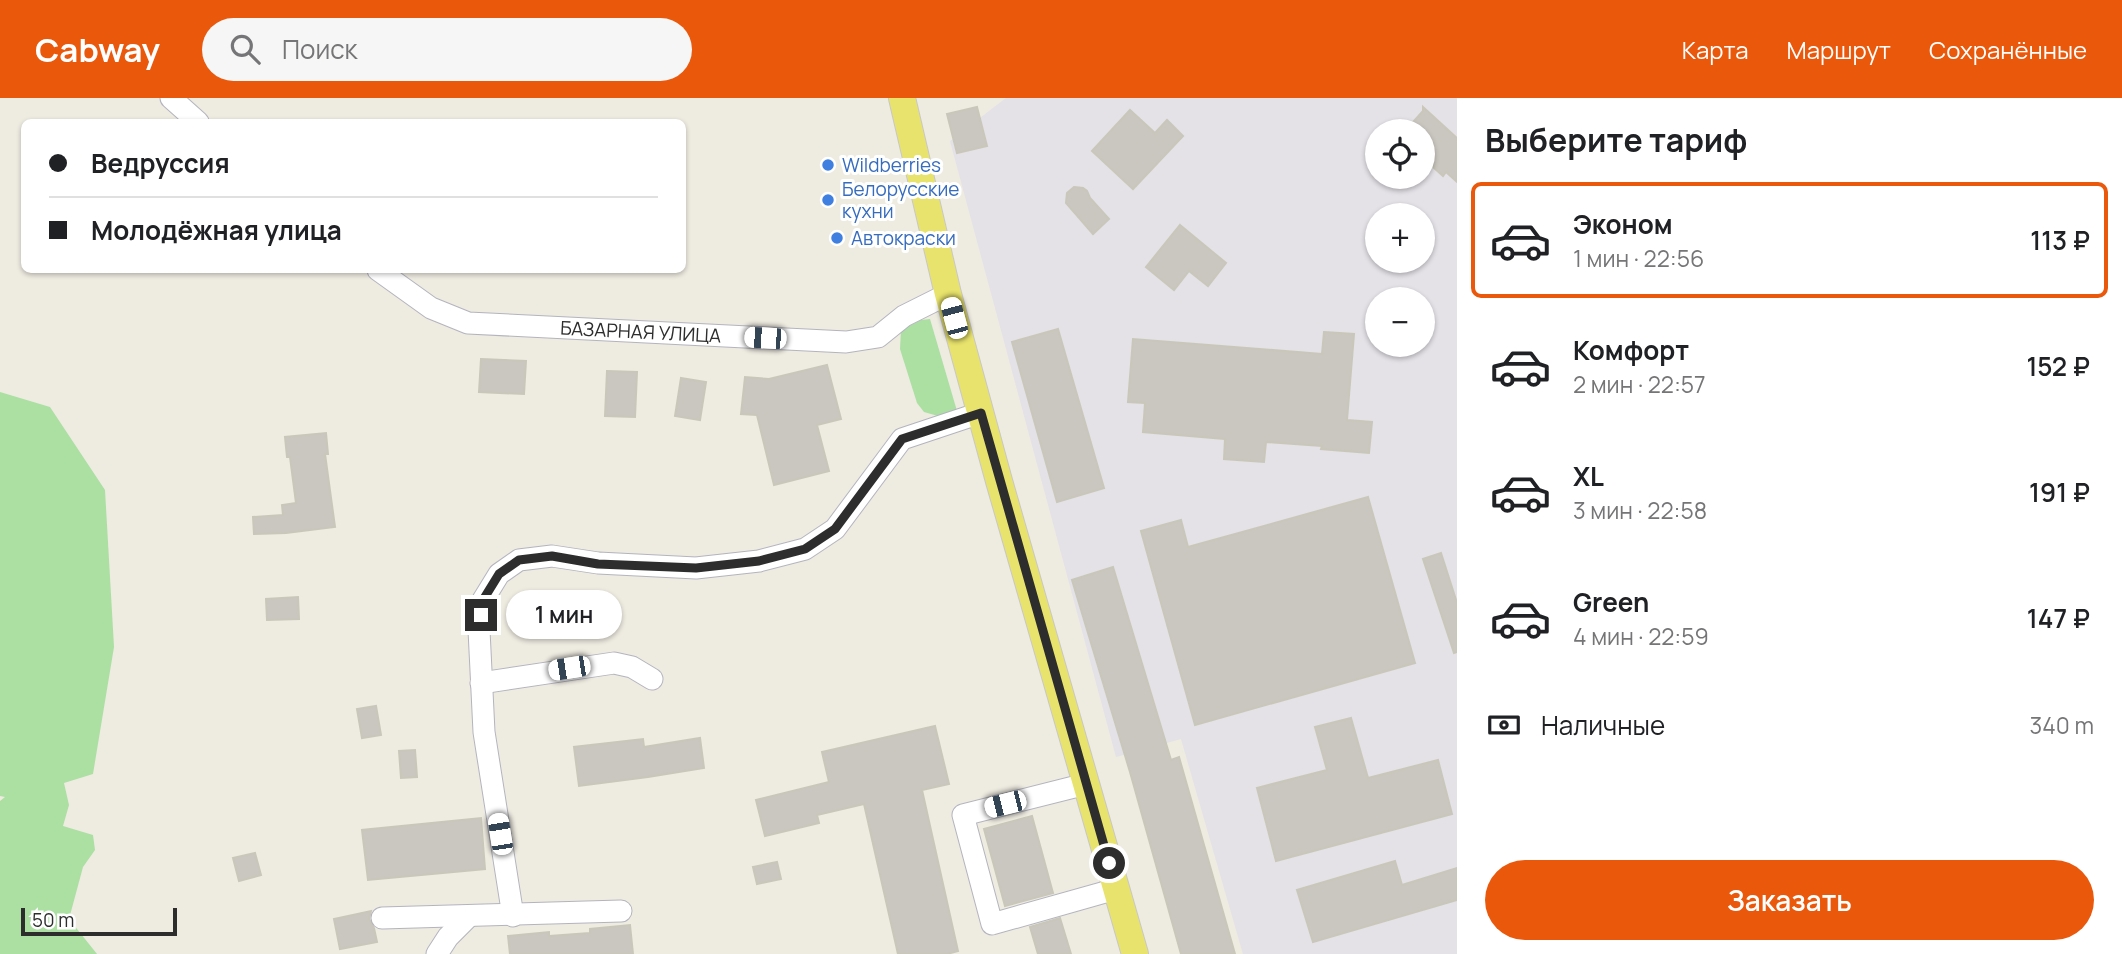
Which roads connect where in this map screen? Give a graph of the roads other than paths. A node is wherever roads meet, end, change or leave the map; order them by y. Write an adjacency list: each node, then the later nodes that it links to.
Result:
1 (171, 98): 3 (street)
2 (902, 98): 5 (main road)
3 (195, 119)
4 (382, 273): 5 (street, БАЗАРНАЯ УЛИЦА)
5 (948, 294): 6 (main road)
6 (981, 413): 8 (street); 9 (main road)
7 (652, 678): 8 (street)
8 (481, 682): 13 (street)
9 (1086, 784): 10 (main road); 10 (street)
10 (1116, 889): 15 (main road)
11 (621, 911): 13 (street)
12 (470, 916): 13 (street); 14 (street); 16 (street)
13 (513, 916)
14 (383, 918)
15 (1133, 953)
16 (438, 954)

